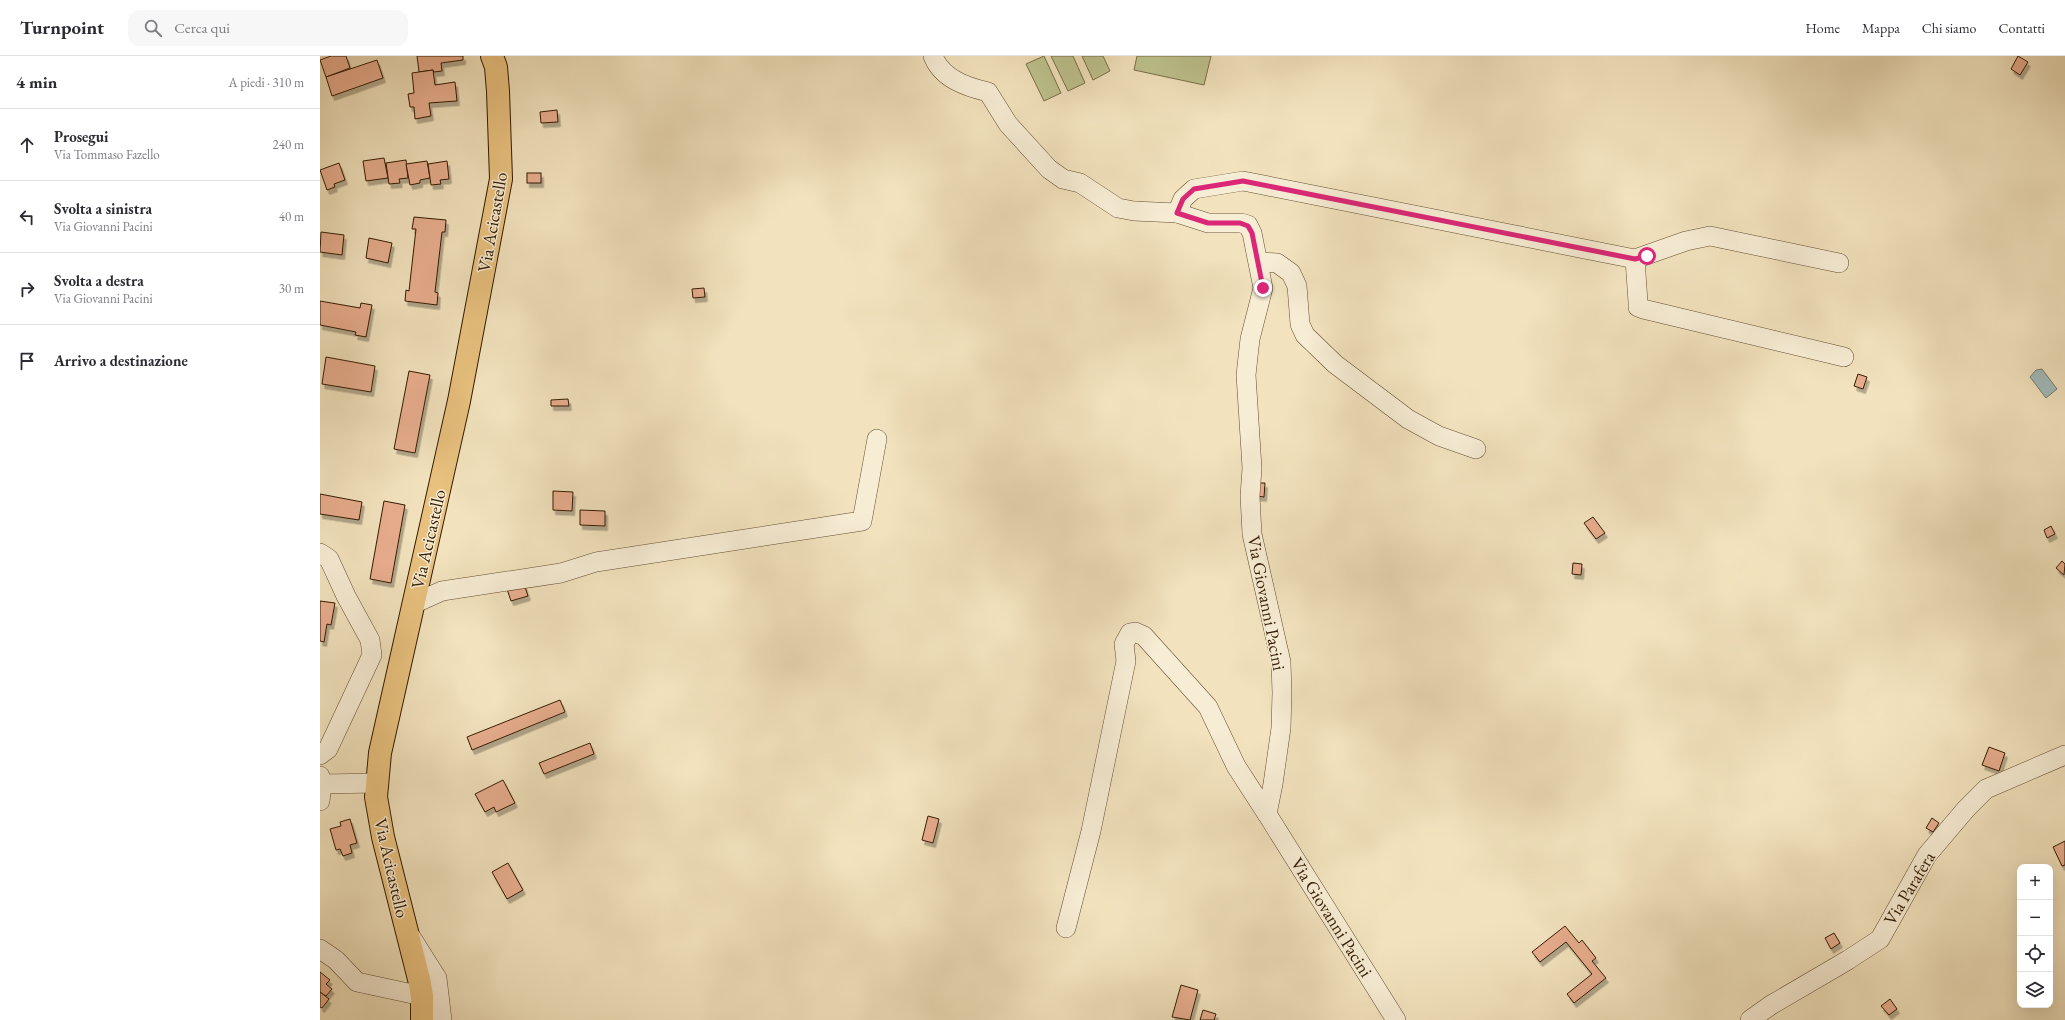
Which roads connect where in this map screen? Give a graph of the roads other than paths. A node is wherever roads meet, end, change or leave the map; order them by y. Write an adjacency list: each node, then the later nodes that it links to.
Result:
1 (492, 56): 11 (main road, Via Acicastello)
2 (933, 56): 3 (street)
3 (1177, 213): 4 (street); 5 (street, Via Giovanni Pacini)
4 (1635, 259): 6 (street); 7 (street)
5 (1260, 262): 9 (street); 16 (street, Via Giovanni Pacini)
6 (1839, 263)
7 (1844, 357)
8 (877, 439): 11 (street)
9 (1476, 449)
10 (320, 552): 12 (street)
11 (413, 604): 14 (main road, Via Acicastello)
12 (320, 755)
13 (2065, 755): 24 (street, Via Parafera)
14 (378, 783): 15 (street); 17 (main road, Via Acicastello)
15 (321, 787)
16 (1266, 814): 18 (street); 23 (street, Via Giovanni Pacini)
17 (406, 928): 20 (main road, Via Acicastello); 22 (street)
18 (1066, 928)
19 (320, 948): 20 (street)
20 (422, 996): 21 (main road, Via Acicastello)
21 (422, 1020)
22 (442, 1020)
23 (1396, 1020)
24 (1750, 1020)

